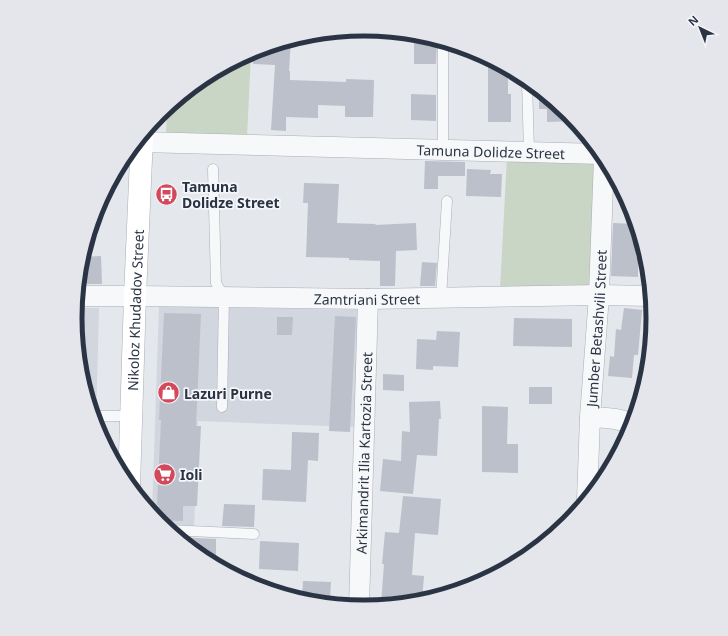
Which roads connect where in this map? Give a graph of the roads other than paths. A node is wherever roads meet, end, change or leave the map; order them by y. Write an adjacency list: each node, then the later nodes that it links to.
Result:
1 (443, 48): 5 (lane)
2 (527, 88): 6 (lane)
3 (146, 139): 5 (street, Tamuna Dolidze Street)
4 (141, 145): 14 (main road, Nikoloz Khudadov Street)
5 (443, 150): 6 (street, Tamuna Dolidze Street)
6 (529, 152): 7 (street, Tamuna Dolidze Street)
7 (593, 154)
8 (213, 169): 15 (lane)
9 (604, 170): 12 (street, Jumber Betashvili Street)
10 (447, 201): 16 (lane)
11 (645, 292): 12 (street, Zamtriani Street)
12 (599, 295): 16 (street, Zamtriani Street); 21 (street, Jumber Betashvili Street)
13 (83, 296): 14 (street, Zamtriani Street)
14 (135, 296): 15 (street, Zamtriani Street); 20 (main road, Nikoloz Khudadov Street)
15 (224, 297): 17 (street, Zamtriani Street); 18 (lane)
16 (441, 298): 17 (street, Zamtriani Street)
17 (368, 299): 27 (street, Arkimandrit Ilia Kartozia Street)
18 (222, 407)
19 (99, 416): 20 (lane)
20 (131, 416): 23 (main road, Nikoloz Khudadov Street)
21 (590, 417): 22 (street); 24 (street, Jumber Betashvili Street)
22 (626, 422)
23 (129, 474)
24 (587, 491)
25 (179, 530): 26 (lane)
26 (254, 534)
27 (359, 600)

